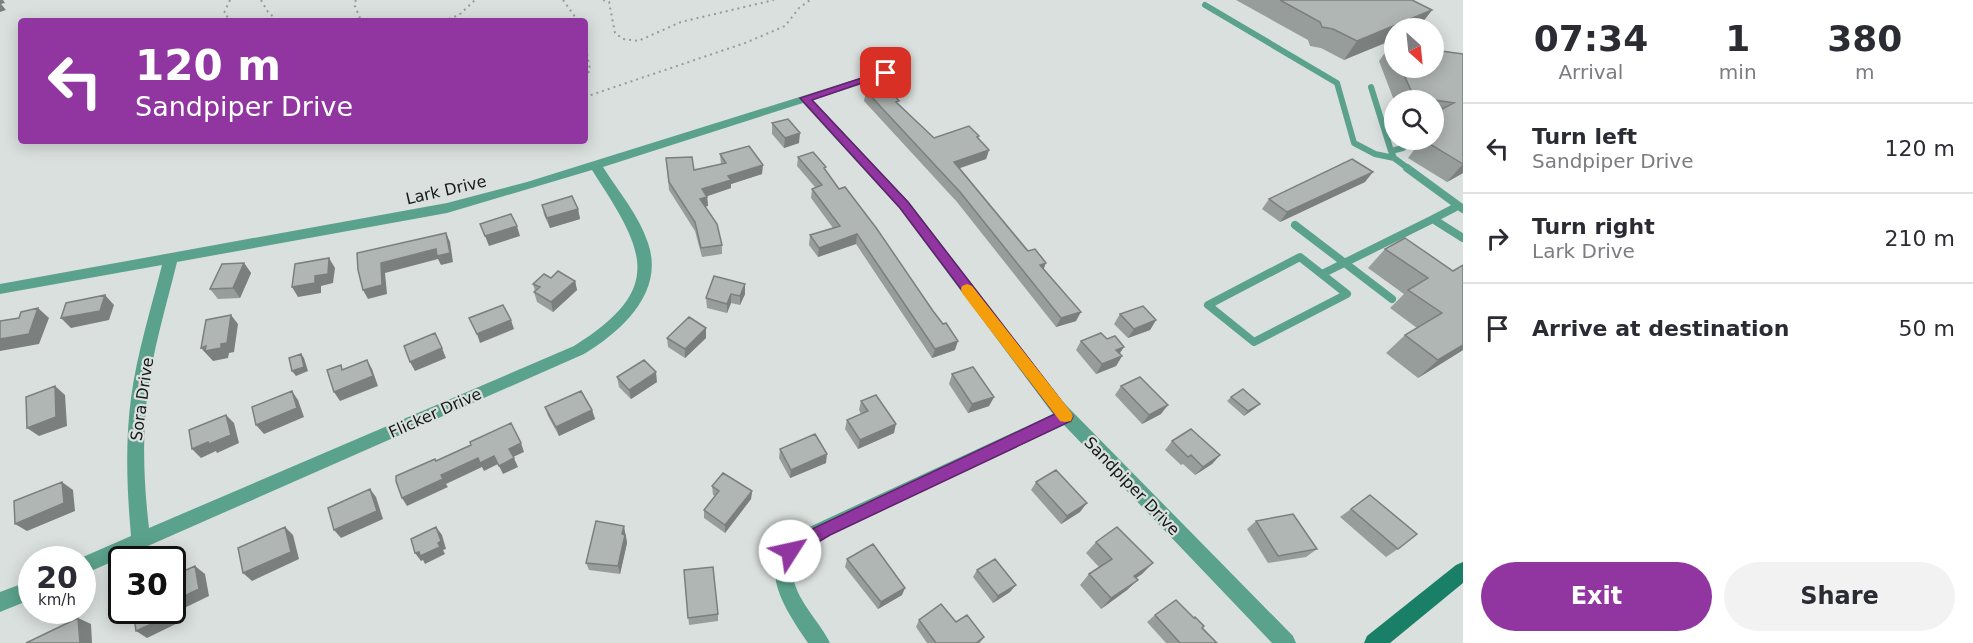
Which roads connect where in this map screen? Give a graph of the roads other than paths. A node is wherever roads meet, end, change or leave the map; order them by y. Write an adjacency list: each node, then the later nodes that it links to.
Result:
1 (1205, 5): 6 (lane)
2 (886, 73): 4 (street, Lark Drive)
3 (1371, 87): 6 (lane)
4 (806, 98): 7 (street, Lark Drive); 17 (street, Sandpiper Drive)
5 (1399, 150): 6 (lane)
6 (1392, 154): 8 (lane)
7 (595, 165): 12 (street, Lark Drive); 18 (street, Flicker Drive)
8 (1460, 208): 9 (lane)
9 (1433, 219): 11 (lane); 13 (lane)
10 (1295, 225): 13 (lane)
11 (1463, 238)
12 (171, 259): 15 (street, Lark Drive); 18 (street, Sora Drive)
13 (1345, 264): 14 (lane); 16 (lane)
14 (1322, 274): 14 (lane)
15 (0, 289)
16 (1392, 299)
17 (1066, 416): 23 (street); 24 (street, Sandpiper Drive)
18 (141, 541): 19 (street, Flicker Drive)
19 (96, 560)
20 (1460, 578): 25 (main road)
21 (18, 594): 22 (street)
22 (0, 602)
23 (820, 643)
24 (1286, 643)
25 (1374, 643)

